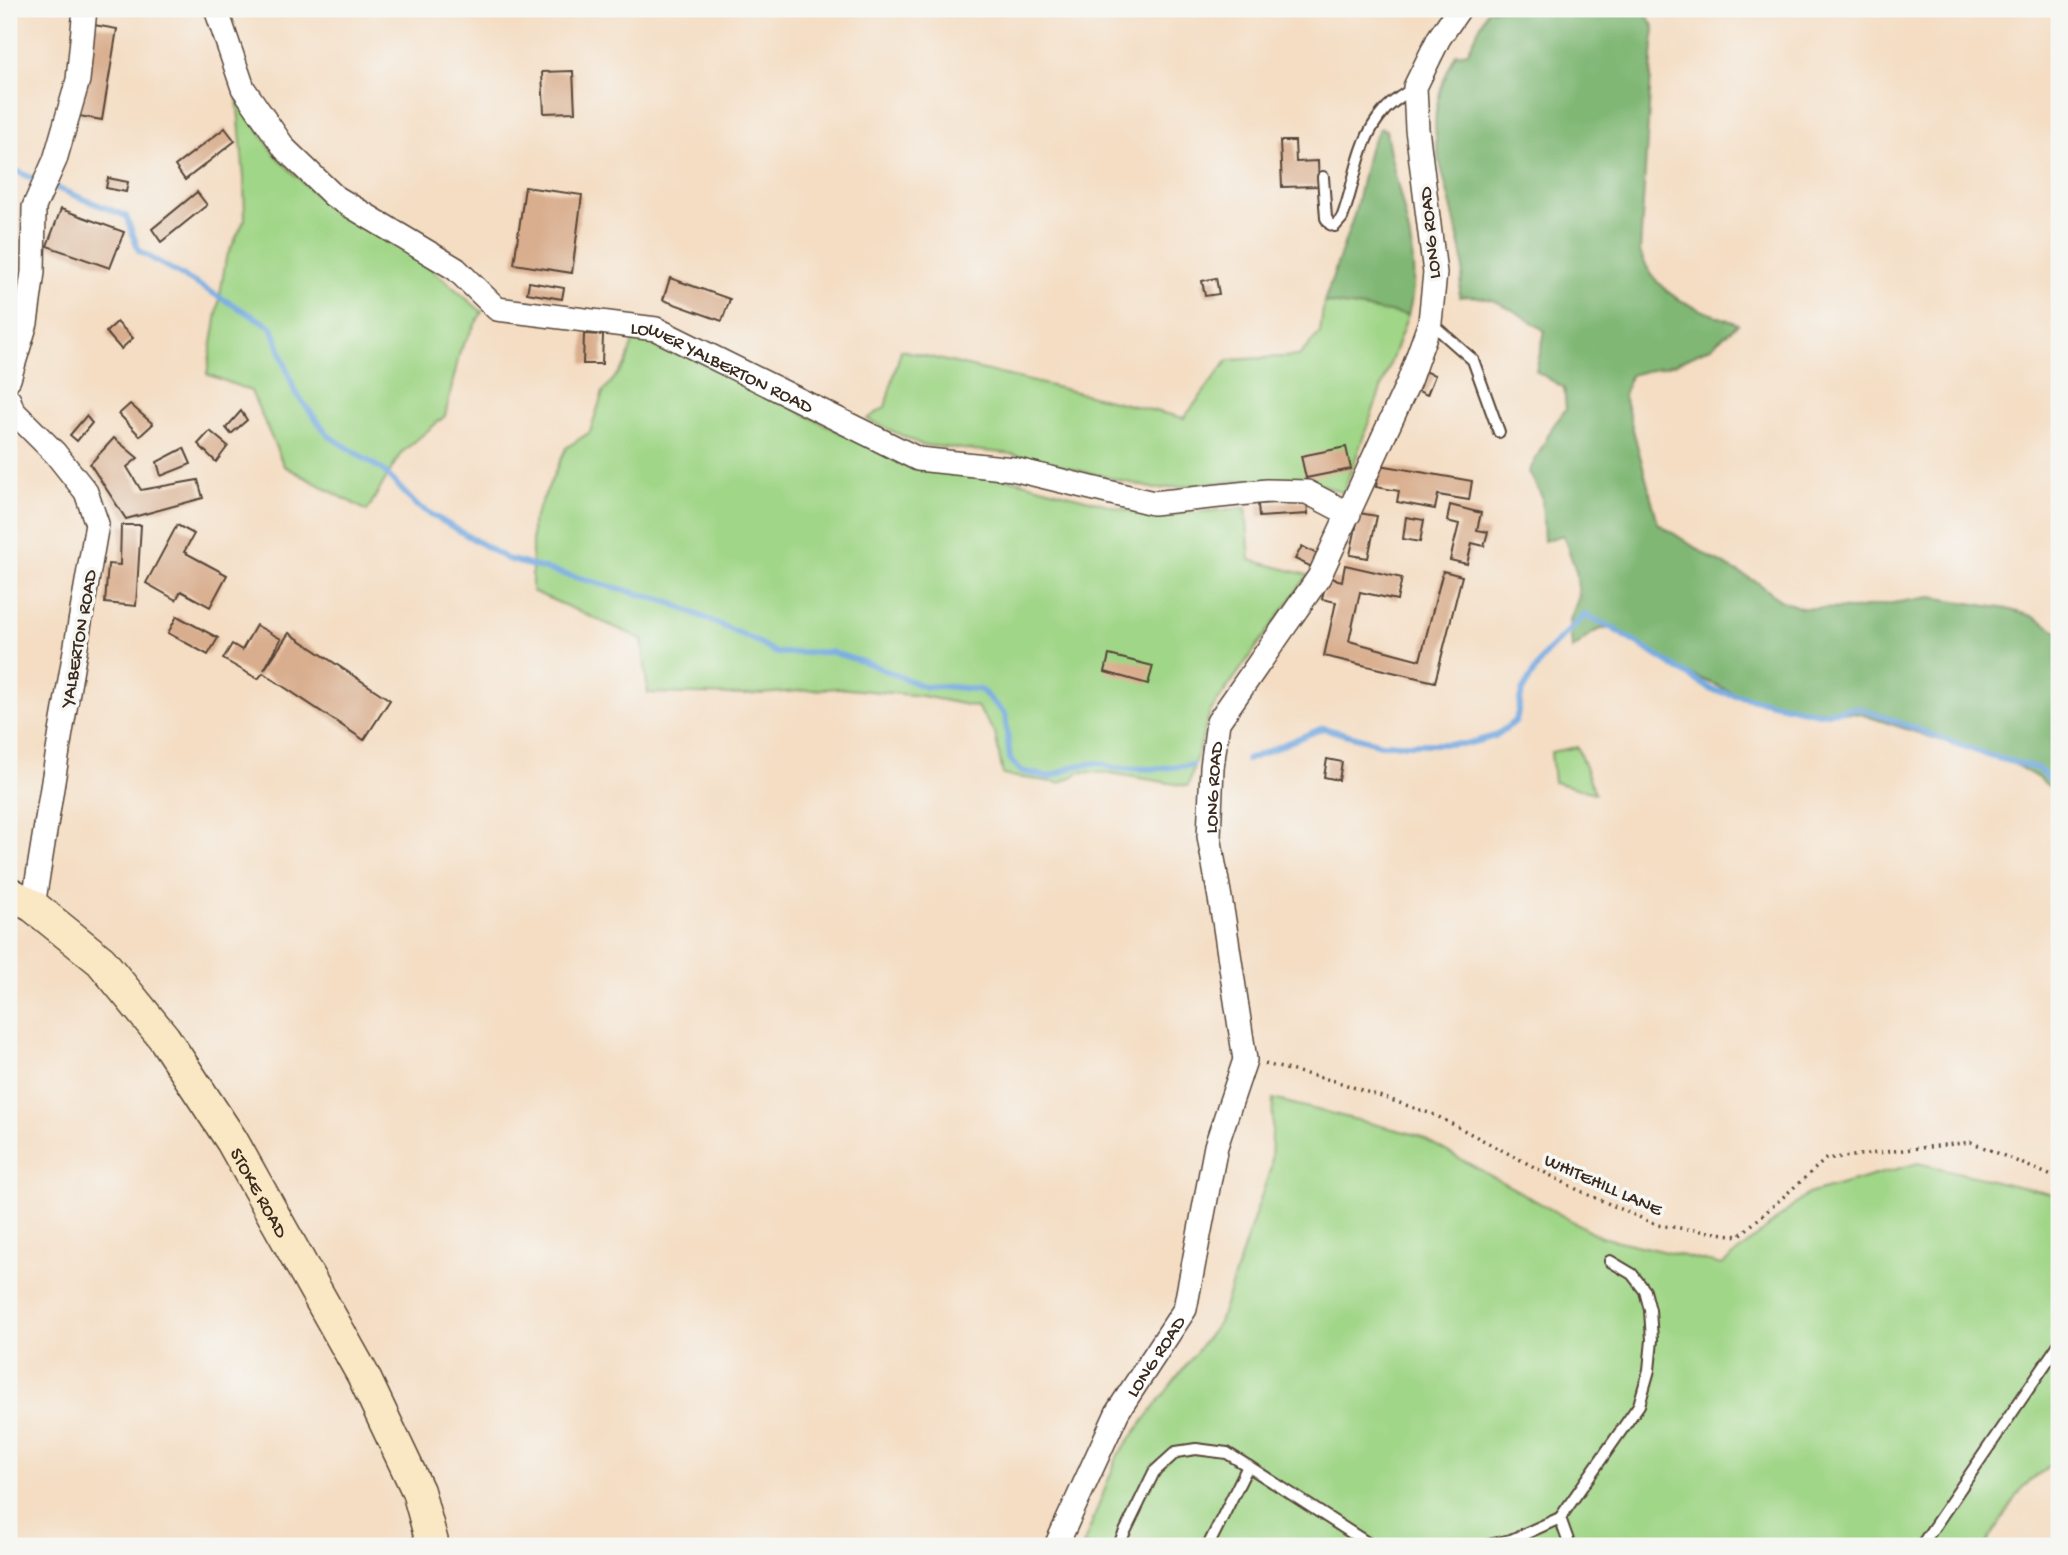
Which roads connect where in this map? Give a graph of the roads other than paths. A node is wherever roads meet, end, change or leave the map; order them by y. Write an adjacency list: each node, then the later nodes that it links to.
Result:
1 (85, 9): 7 (street)
2 (216, 9): 10 (street, LOWER YALBERTON ROAD)
3 (1459, 9): 4 (street, LONG ROAD)
4 (1415, 87): 5 (lane); 6 (street, LONG ROAD)
5 (1323, 177)
6 (1430, 321): 9 (lane); 10 (street, LONG ROAD)
7 (9, 379)
8 (9, 400): 11 (street, YALBERTON ROAD)
9 (1499, 432)
10 (1349, 514): 17 (street, LONG ROAD)
11 (21, 899): 16 (street, STOKE ROAD)
12 (1610, 1261): 15 (lane)
13 (2059, 1344): 23 (lane)
14 (1248, 1466): 18 (lane); 19 (lane); 20 (lane)
15 (1560, 1518): 21 (lane); 22 (lane)
16 (433, 1546)
17 (1056, 1546)
18 (1118, 1546)
19 (1208, 1546)
20 (1372, 1546)
21 (1484, 1546)
22 (1570, 1546)
23 (1922, 1546)

